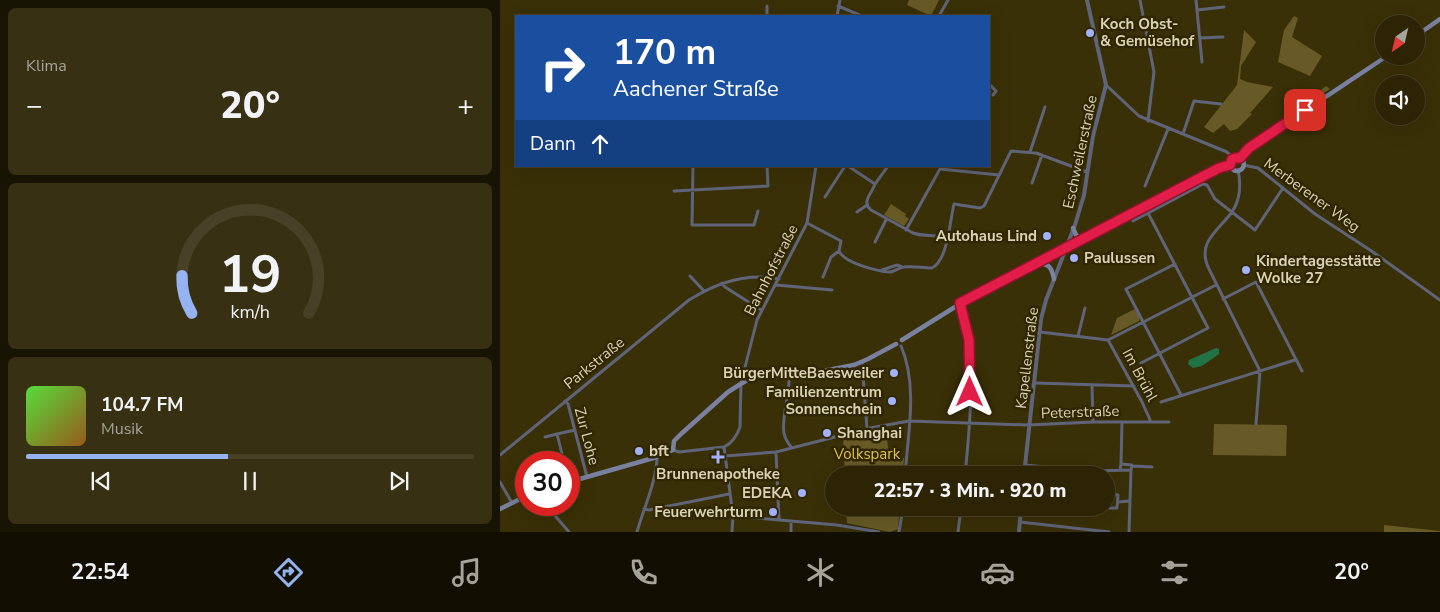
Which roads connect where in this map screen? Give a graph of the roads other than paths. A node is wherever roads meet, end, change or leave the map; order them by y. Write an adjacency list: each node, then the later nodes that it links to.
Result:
1 (840, 0): 7 (street)
2 (948, 0): 13 (street)
3 (1088, 0): 21 (street, Eschweilerstraße)
4 (1140, 0): 25 (street)
5 (1196, 0): 9 (street)
6 (767, 6): 10 (street)
7 (838, 6): 11 (street); 12 (street)
8 (1224, 7): 9 (street)
9 (1197, 10): 17 (street)
10 (767, 15)
11 (837, 15)
12 (860, 15)
13 (940, 15)
14 (1440, 19): 15 (main road)
15 (1425, 30)
16 (1223, 37): 17 (street)
17 (1200, 38): 18 (street)
18 (1202, 62)
19 (1375, 64): 30 (main road)
20 (990, 85): 22 (street)
21 (1106, 85): 25 (street); 41 (street, Eschweilerstraße)
22 (993, 95)
23 (1220, 104): 27 (street)
24 (1045, 107): 28 (street)
25 (1148, 121): 26 (street)
26 (1168, 129): 27 (street); 45 (street)
27 (1183, 134): 31 (street)
28 (1030, 152): 29 (street); 42 (street)
29 (1042, 155): 41 (street); 43 (street)
30 (1241, 156): 31 (main road); 33 (main road)
31 (1234, 158): 32 (main road)
32 (1230, 165): 40 (main road); 61 (main road)
33 (1243, 165): 40 (main road); 46 (street, Merberener Weg)
34 (693, 167): 47 (street)
35 (767, 167): 47 (street)
36 (816, 167): 57 (street, Bahnhofstraße)
37 (846, 167): 49 (street)
38 (849, 167): 44 (street)
39 (887, 167): 44 (street)
40 (1238, 170): 53 (street)
41 (1087, 172): 58 (street, Eschweilerstraße)
42 (999, 175): 59 (street); 60 (street)
43 (1032, 183)
44 (875, 184): 50 (street)
45 (1145, 186)
46 (1283, 188): 53 (street); 78 (street, Merberener Weg)
47 (693, 189): 48 (street); 51 (street)
48 (674, 191)
49 (825, 196)
50 (867, 205): 52 (street); 55 (street)
51 (758, 211)
52 (857, 212)
53 (1232, 212): 54 (street); 72 (street)
54 (1148, 213): 56 (street); 66 (street)
55 (886, 220): 59 (street); 62 (street)
56 (1133, 221)
57 (806, 223): 64 (street); 69 (street, Bahnhofstraße)
58 (1073, 228): 61 (main road); 63 (street, Eschweilerstraße)
59 (906, 230): 60 (street)
60 (949, 239): 64 (street)
61 (1082, 239): 63 (main road)
62 (875, 242)
63 (1065, 248): 65 (main road); 70 (street, Kapellenstraße)
64 (839, 252): 68 (street)
65 (1034, 264): 70 (main road); 79 (main road)
66 (1175, 264): 76 (street); 82 (street)
67 (690, 276): 75 (street)
68 (823, 277)
69 (779, 279): 71 (street, Parkstraße); 73 (street, Bahnhofstraße)
70 (1054, 279): 83 (street, Kapellenstraße)
71 (722, 283): 75 (street, Parkstraße); 81 (street)
72 (1216, 284): 76 (street); 77 (street)
73 (776, 285): 74 (street); 81 (street, Bahnhofstraße)
74 (832, 290)
75 (704, 291): 99 (street, Parkstraße)
76 (1192, 296): 82 (street); 87 (street)
77 (1223, 299): 88 (street); 92 (street)
78 (1440, 300)
79 (960, 303): 86 (main road); 106 (street)
80 (1085, 308): 84 (street)
81 (761, 310): 94 (street, Bahnhofstraße)
82 (1143, 321): 85 (street); 87 (street)
83 (1039, 332): 84 (street, Im Brühl); 95 (street, Kapellenstraße)
84 (1078, 336): 85 (street, Im Brühl)
85 (1108, 340): 97 (street, Im Brühl)
86 (900, 343): 89 (main road); 101 (street)
87 (1160, 354): 90 (street); 98 (street)
88 (1295, 360): 91 (street); 92 (street)
89 (862, 362): 93 (main road); 109 (street)
90 (1141, 363)
91 (1302, 371)
92 (1260, 372): 98 (street); 107 (street)
93 (789, 377): 94 (main road); 114 (street)
94 (741, 383): 113 (street, Bahnhofstraße); 115 (main road)
95 (1035, 383): 96 (street); 108 (street, Kapellenstraße)
96 (1092, 385): 97 (street); 102 (street)
97 (1134, 386): 104 (street, Im Brühl)
98 (1181, 396): 100 (street)
99 (565, 400): 110 (street, Zur Lohe); 118 (street, Parkstraße)
100 (1161, 402)
101 (909, 421): 106 (street, Peterstraße); 109 (street, Peterstraße); 123 (street)
102 (1093, 422): 103 (street, Peterstraße); 108 (street, Peterstraße)
103 (1122, 422): 104 (street, Peterstraße); 121 (street)
104 (1151, 422): 105 (street, Peterstraße)
105 (1169, 422)
106 (969, 423): 108 (street, Peterstraße); 124 (street)
107 (1256, 424)
108 (1029, 425): 122 (street, Kapellenstraße)
109 (867, 429): 114 (street, Peterstraße)
110 (574, 430): 111 (street); 128 (street, Zur Lohe)
111 (557, 434): 112 (street); 116 (street)
112 (545, 437)
113 (724, 447): 115 (street); 119 (street)
114 (791, 448): 117 (street, Peterstraße)
115 (673, 450): 120 (main road)
116 (561, 451)
117 (776, 452): 119 (street, Peterstraße); 143 (street)
118 (500, 455)
119 (725, 456): 131 (street)
120 (657, 457): 128 (main road); 137 (street)
121 (1121, 464): 126 (street); 127 (street)
122 (1025, 465): 127 (street)
123 (906, 466)
124 (966, 466)
125 (1152, 467): 126 (street)
126 (1132, 468): 127 (street); 133 (street)
127 (1120, 470)
128 (587, 477): 129 (main road)
129 (580, 479)
130 (500, 482): 134 (street)
131 (729, 494): 137 (street); 139 (street)
132 (515, 501): 134 (main road)
133 (1130, 501): 135 (street); 155 (street)
134 (512, 502): 136 (main road)
135 (1118, 502): 135 (street)
136 (500, 509)
137 (644, 509): 147 (street)
138 (555, 516): 146 (street)
139 (733, 516): 143 (street); 148 (street)
140 (902, 516): 151 (street)
141 (960, 516): 152 (street)
142 (1020, 516): 145 (street)
143 (779, 520): 144 (street)
144 (791, 521): 149 (street); 150 (street)
145 (1020, 522): 153 (street); 154 (street)
146 (569, 532)
147 (637, 532)
148 (732, 532)
149 (791, 532)
150 (879, 532)
151 (899, 532)
152 (958, 532)
153 (1019, 532)
154 (1109, 532)
155 (1129, 532)

